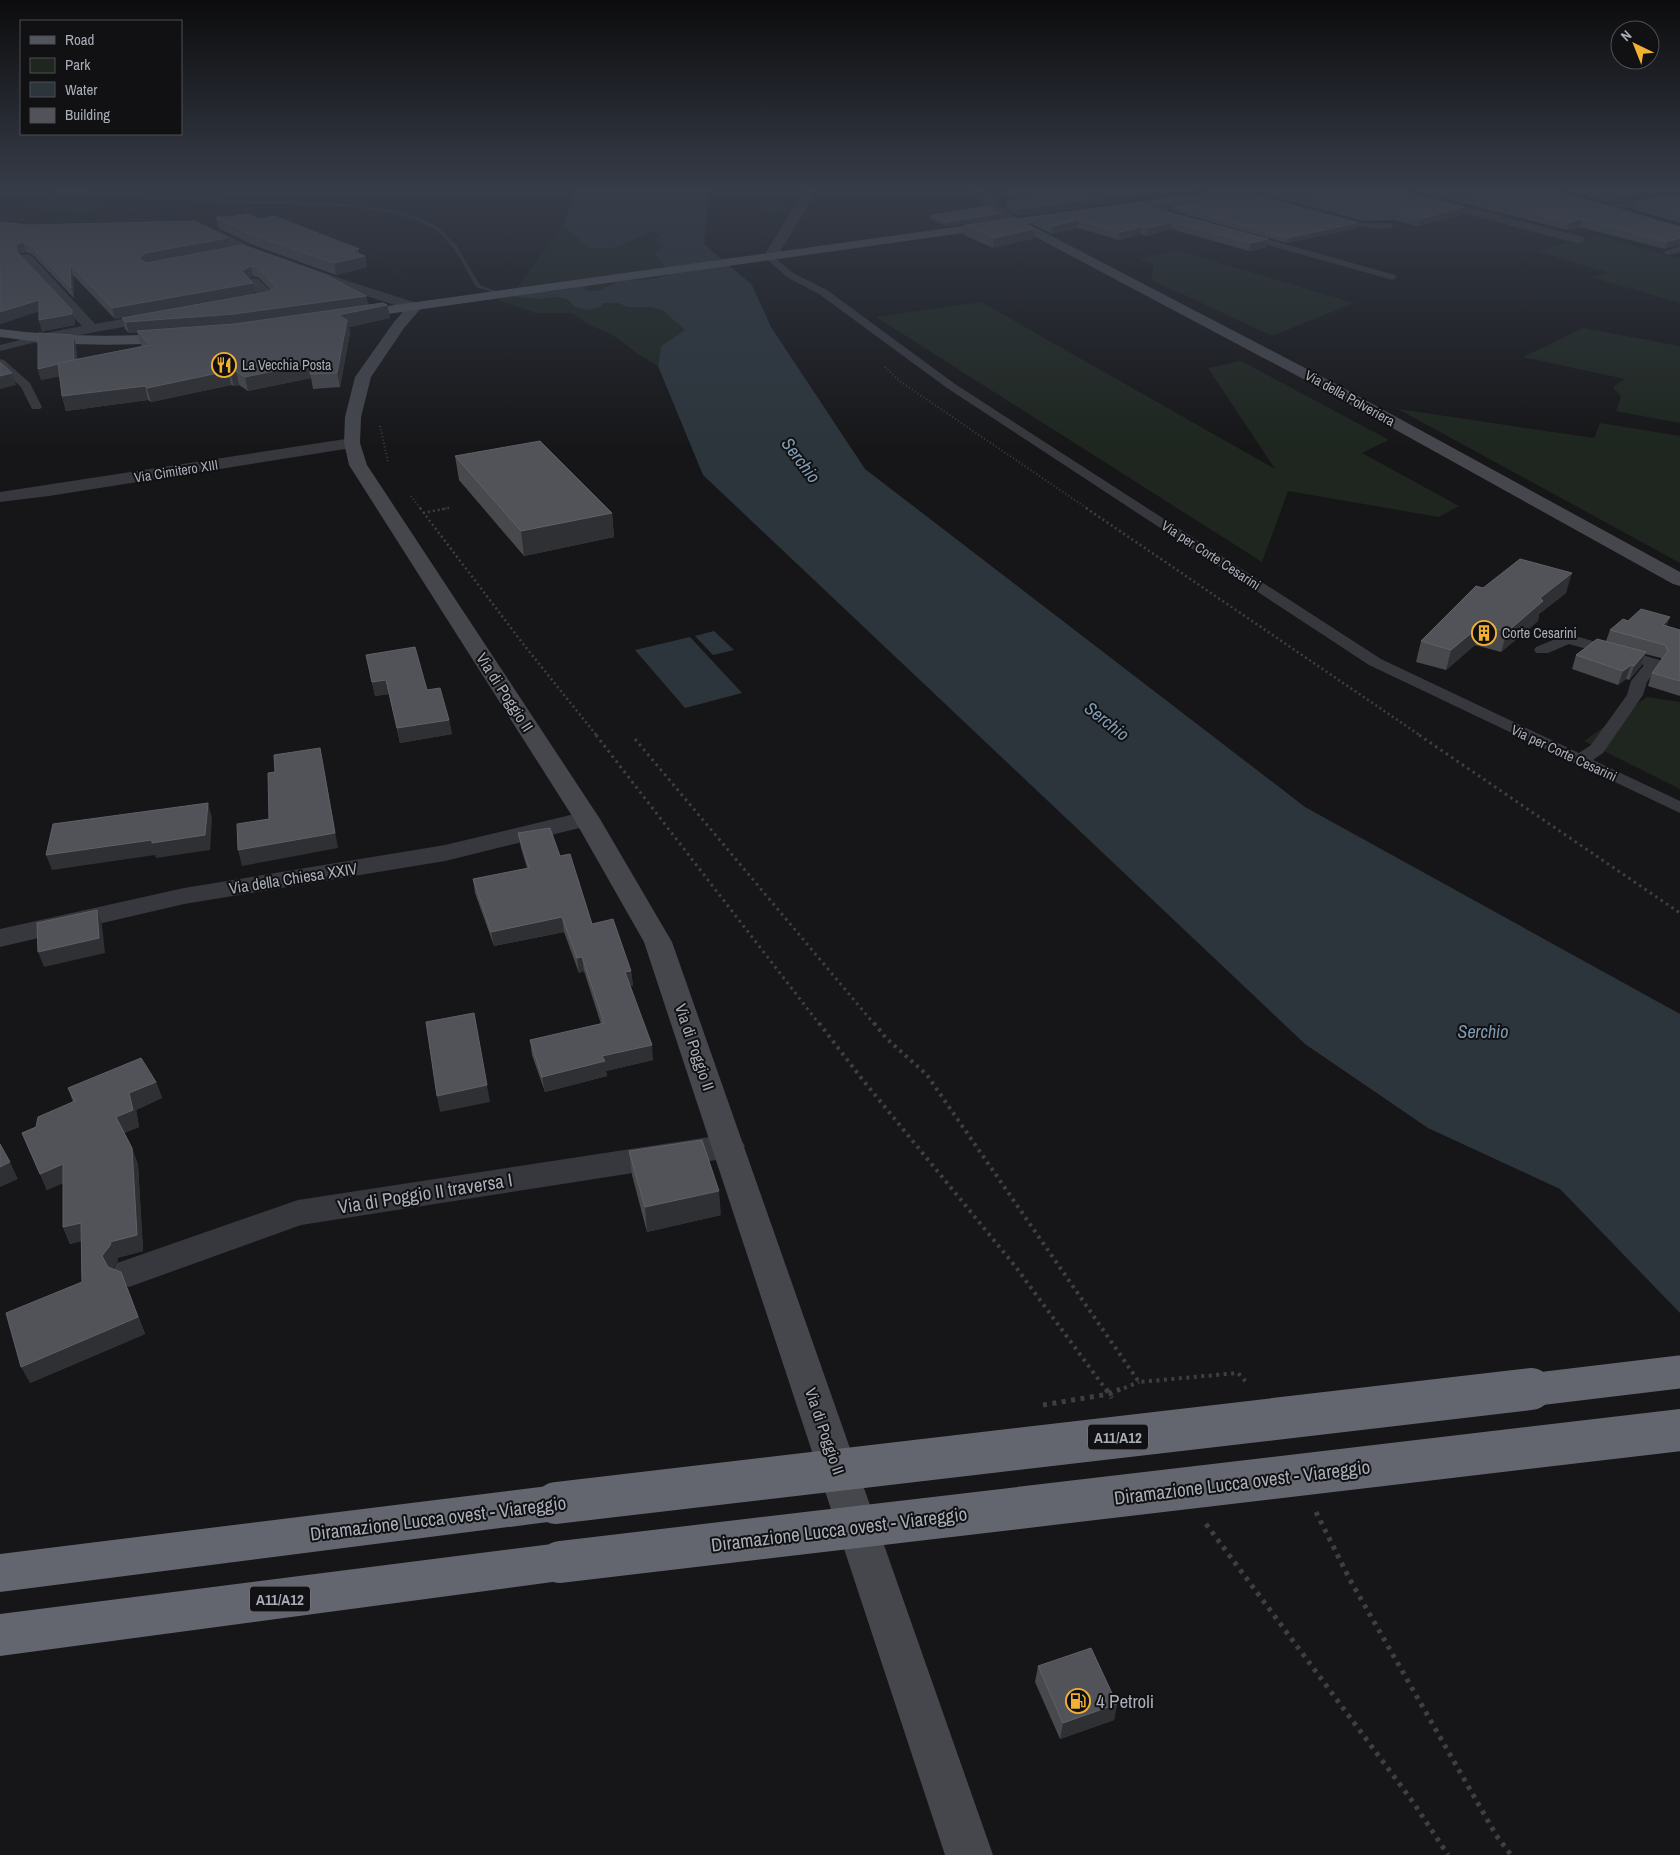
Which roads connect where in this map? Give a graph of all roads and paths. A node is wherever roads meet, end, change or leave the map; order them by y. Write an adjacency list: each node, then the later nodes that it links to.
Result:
1 (42, 276): 13 (street)
2 (319, 276): 10 (street)
3 (634, 276): 10 (main road)
4 (791, 276): 31 (lane, Via per Corte Cesarini)
5 (1119, 276): 28 (main road, Via della Polveriera)
6 (1387, 276): 7 (lane)
7 (1392, 277)
8 (253, 282): 9 (street)
9 (223, 305)
10 (415, 307): 12 (main road); 22 (main road, Via di Poggio II)
11 (176, 314): 13 (street)
12 (342, 316)
13 (92, 329): 16 (street)
14 (0, 333): 16 (main road)
15 (195, 335): 16 (main road)
16 (36, 340): 17 (lane)
17 (0, 348)
18 (0, 362): 20 (lane)
19 (880, 362): 34 (path)
20 (36, 406)
21 (379, 423): 23 (path)
22 (352, 442): 25 (street, Via Cimitero XIII); 33 (main road, Via di Poggio II)
23 (390, 469)
24 (406, 489): 27 (path)
25 (0, 497)
26 (449, 508): 27 (path)
27 (424, 513): 40 (path)
28 (1680, 580)
29 (1542, 650): 31 (lane)
30 (635, 740): 39 (path)
31 (1581, 760): 32 (lane, Via per Corte Cesarini)
32 (1680, 808)
33 (587, 819): 35 (street, Via della Chiesa XXIV); 36 (main road, Via di Poggio II)
34 (1680, 913)
35 (0, 938)
36 (729, 1146): 37 (street, Via di Poggio II traversa I); 46 (main road, Via di Poggio II)
37 (129, 1273)
38 (1680, 1372): 44 (highway, Diramazione Lucca ovest - Viareggio / A11/A12, bridge)
39 (1250, 1386)
40 (1115, 1402)
41 (1680, 1430): 45 (highway, Diramazione Lucca ovest - Viareggio / A11/A12, bridge)
42 (1314, 1508): 48 (path)
43 (1202, 1518): 47 (path)
44 (0, 1573)
45 (0, 1636)
46 (969, 1855)
47 (1448, 1855)
48 (1511, 1855)

